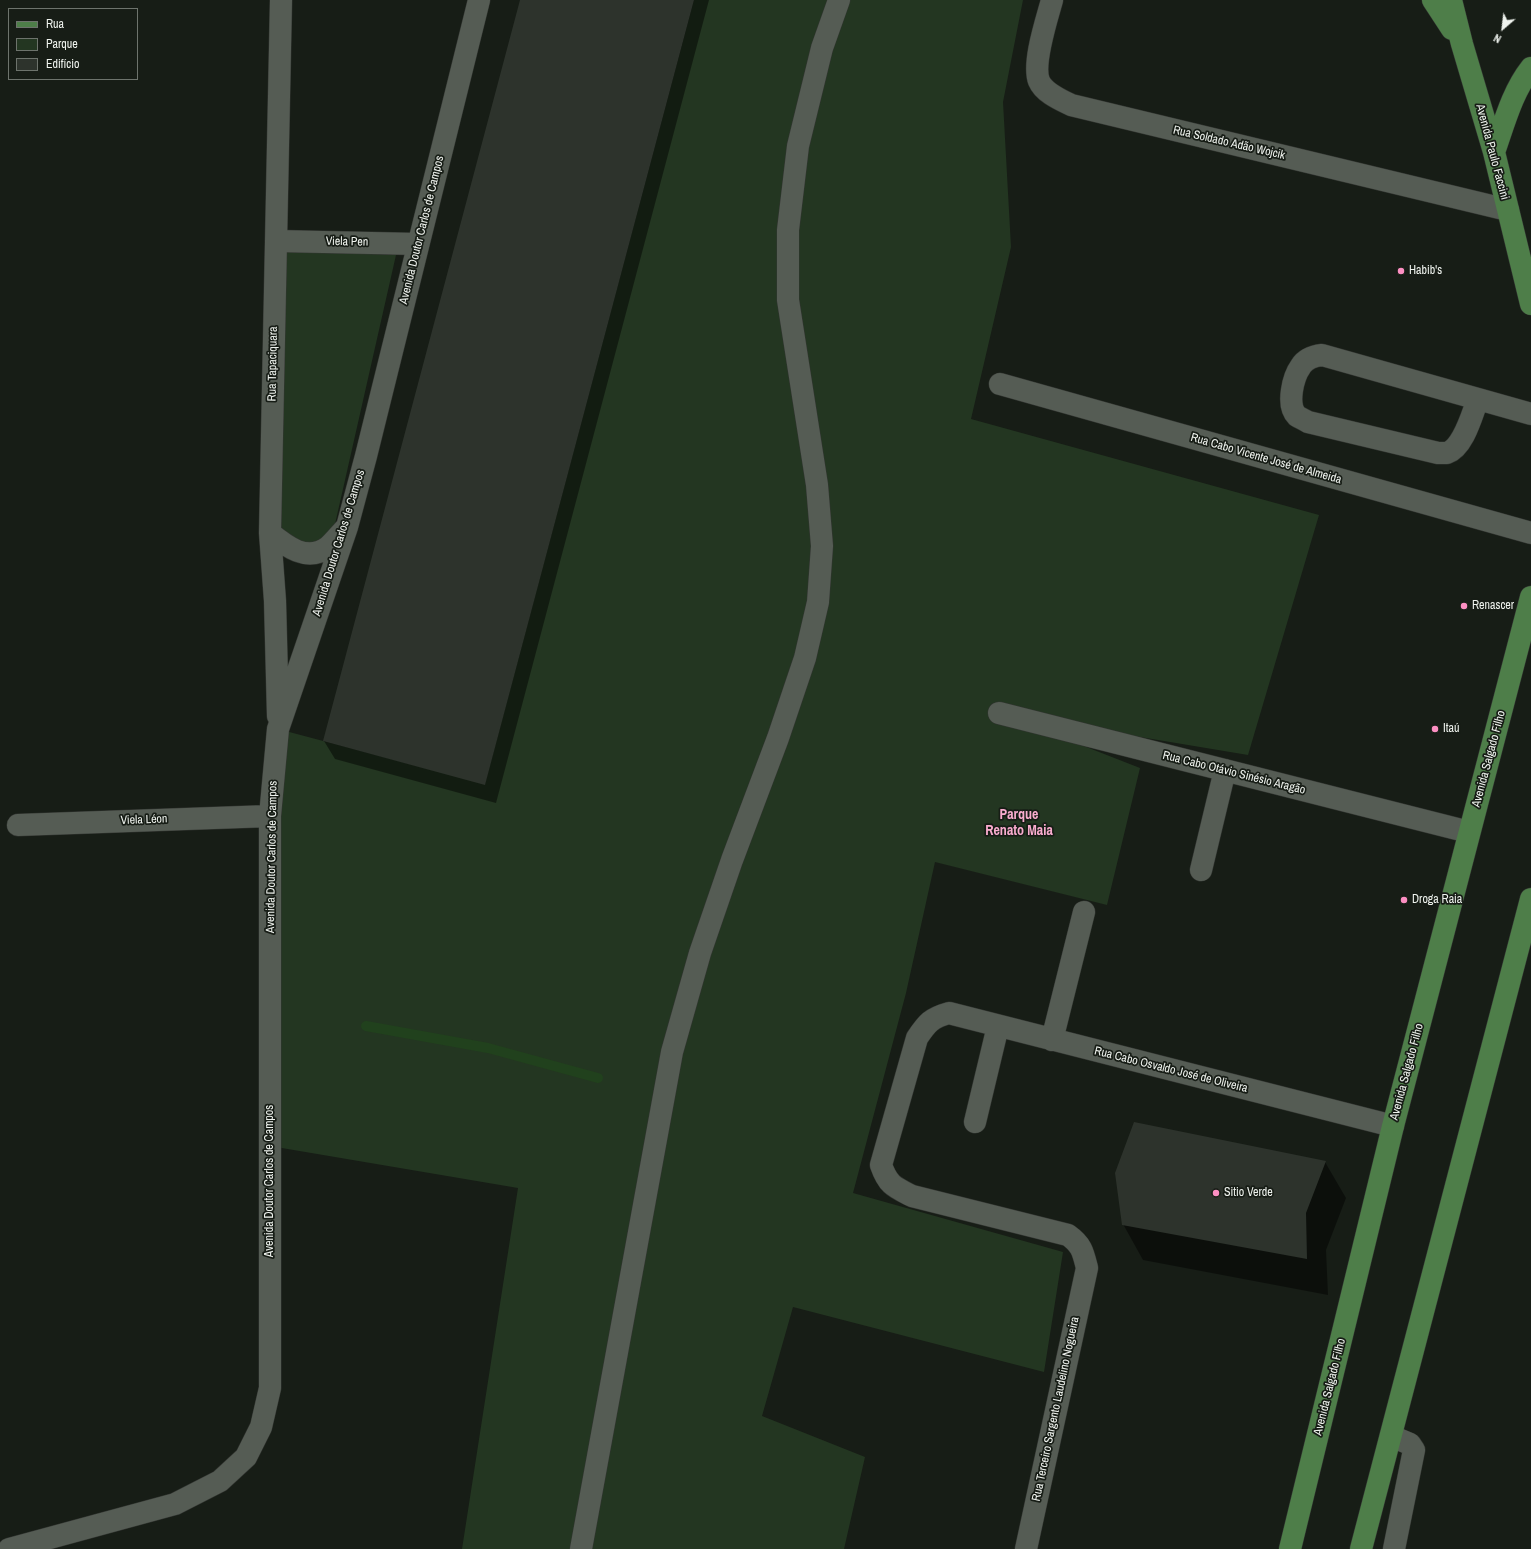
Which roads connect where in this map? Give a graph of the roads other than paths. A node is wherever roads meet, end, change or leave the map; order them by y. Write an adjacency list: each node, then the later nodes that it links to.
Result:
1 (281, 0): 11 (street, Rua Tapaciquara)
2 (479, 0): 12 (street, Avenida Doutor Carlos de Campos)
3 (839, 0): 37 (street)
4 (1052, 0): 10 (street, Rua Soldado Adão Wojcik)
5 (1433, 0): 7 (main road)
6 (1451, 0): 7 (main road, Avenida Paulo Faccini)
7 (1462, 44): 9 (main road, Avenida Paulo Faccini)
8 (1531, 68): 9 (main road)
9 (1494, 152): 10 (main road, Avenida Paulo Faccini)
10 (1508, 210): 13 (main road, Avenida Paulo Faccini)
11 (276, 241): 12 (street, Viela Pen); 18 (street, Rua Tapaciquara)
12 (418, 244): 17 (street, Avenida Doutor Carlos de Campos)
13 (1531, 304)
14 (1000, 384): 19 (street, Rua Cabo Vicente José de Almeida)
15 (1478, 399): 15 (street); 16 (street)
16 (1531, 414)
17 (347, 527): 18 (street); 22 (street, Avenida Doutor Carlos de Campos)
18 (270, 533): 22 (street, Rua Tapaciquara)
19 (1531, 533)
20 (1531, 597): 26 (main road, Avenida Salgado Filho)
21 (999, 713): 23 (street, Rua Cabo Otávio Sinésio Aragão)
22 (278, 729): 24 (street, Avenida Doutor Carlos de Campos)
23 (1225, 770): 26 (street, Rua Cabo Otávio Sinésio Aragão); 27 (street)
24 (270, 816): 25 (street, Viela Léon); 36 (street, Avenida Doutor Carlos de Campos)
25 (18, 825)
26 (1469, 832): 33 (main road, Avenida Salgado Filho)
27 (1201, 870)
28 (1531, 899): 35 (main road)
29 (1084, 912): 31 (street)
30 (998, 1026): 31 (street, Rua Cabo Osvaldo José de Oliveira); 32 (street); 34 (street, Rua Cabo Osvaldo José de Oliveira)
31 (1052, 1040): 33 (street, Rua Cabo Osvaldo José de Oliveira)
32 (976, 1122)
33 (1393, 1126): 39 (main road, Avenida Salgado Filho)
34 (1087, 1268): 38 (street, Rua Terceiro Sargento Laudelino Nogueira)
35 (1391, 1436): 40 (main road); 41 (street)
36 (9, 1549)
37 (581, 1549)
38 (1026, 1549)
39 (1290, 1549)
40 (1361, 1549)
41 (1394, 1549)

